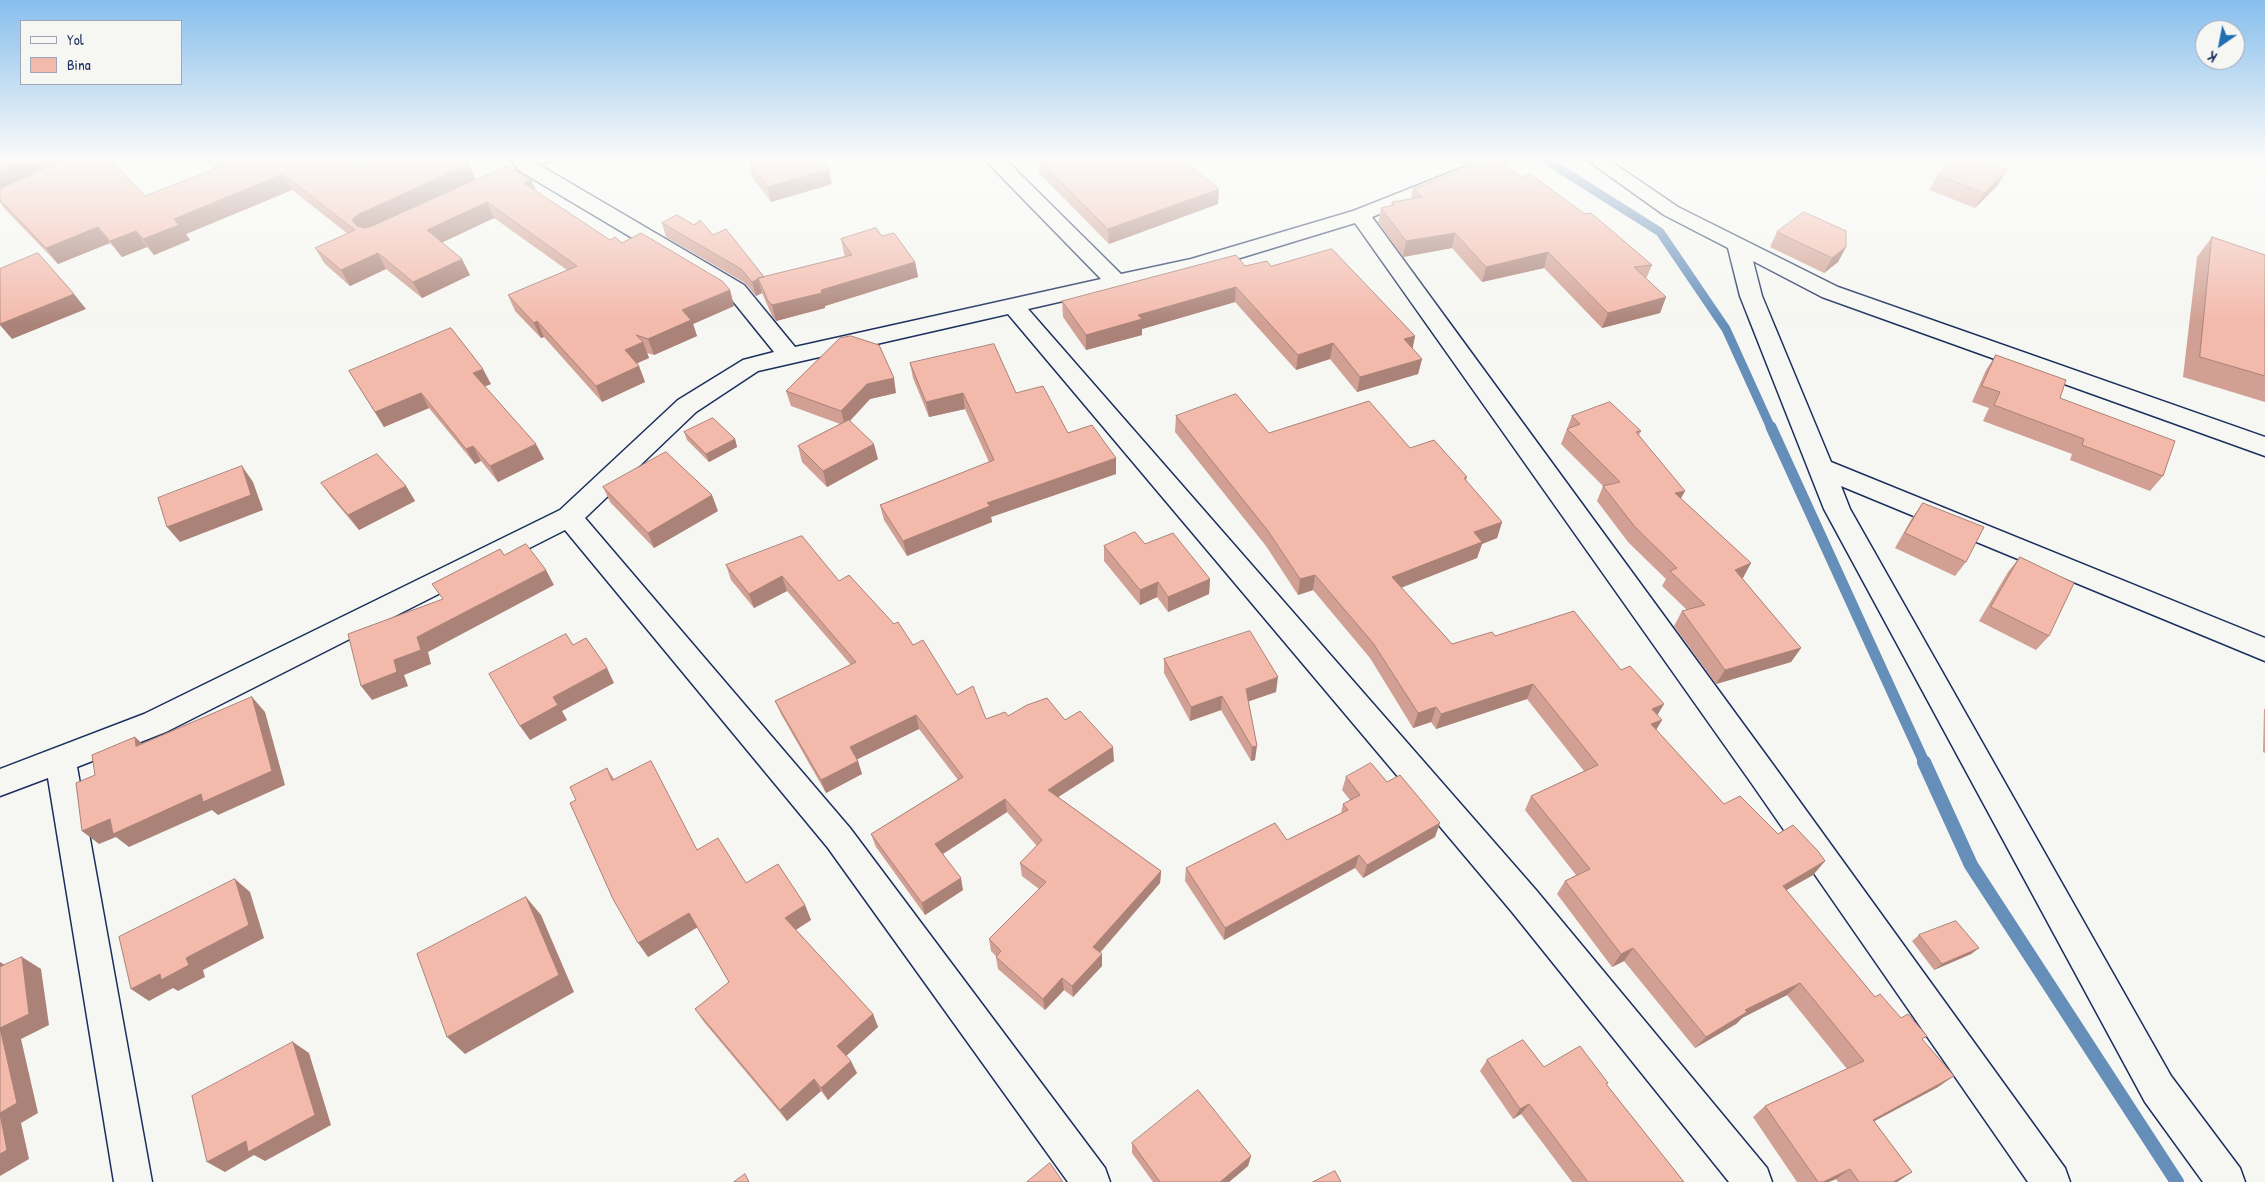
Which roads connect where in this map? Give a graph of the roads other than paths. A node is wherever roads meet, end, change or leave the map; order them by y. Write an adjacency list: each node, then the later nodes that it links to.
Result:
1 (604, 215): 8 (street)
2 (1050, 215): 6 (street)
3 (1360, 215): 6 (street); 18 (street)
4 (1677, 215): 5 (street)
5 (1738, 246): 9 (street); 10 (street)
6 (1117, 282): 7 (street)
7 (1014, 307): 8 (street); 17 (street)
8 (789, 355): 11 (street)
9 (2265, 448)
10 (1821, 468): 12 (street); 19 (street)
11 (569, 517): 13 (street); 16 (street)
12 (2265, 650)
13 (60, 760): 14 (street); 15 (street)
14 (0, 783)
15 (133, 1182)
16 (1091, 1182)
17 (1753, 1182)
18 (2051, 1182)
19 (2226, 1182)

